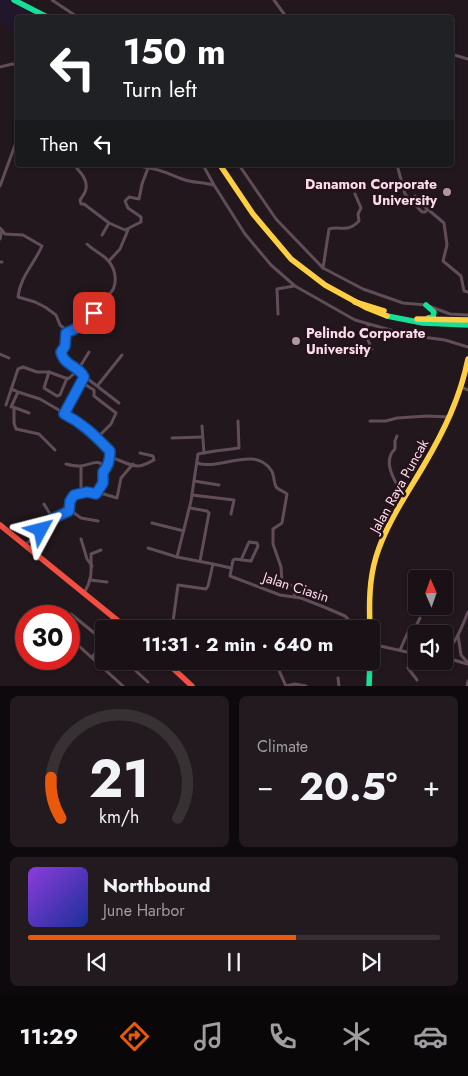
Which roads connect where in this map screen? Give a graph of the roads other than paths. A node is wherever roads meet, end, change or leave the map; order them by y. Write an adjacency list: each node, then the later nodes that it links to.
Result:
1 (14, 0): 4 (highway)
2 (52, 0): 5 (street)
3 (274, 0): 6 (street)
4 (43, 15)
5 (74, 15)
6 (285, 15)
7 (454, 55): 8 (street)
8 (468, 59)
9 (15, 64): 10 (street)
10 (0, 67)
11 (15, 145): 20 (street)
12 (76, 167): 24 (street)
13 (144, 167): 18 (street)
14 (204, 167): 19 (street)
15 (221, 167): 34 (highway)
16 (240, 167): 31 (street)
17 (398, 167): 23 (street)
18 (148, 168): 19 (street); 26 (street)
19 (214, 185): 32 (street)
20 (0, 186)
21 (354, 194): 31 (street)
22 (415, 196): 23 (street)
23 (428, 209): 33 (street)
24 (109, 223): 26 (street); 27 (street)
25 (1, 229): 28 (street); 45 (street)
26 (128, 230): 30 (street)
27 (102, 235)
28 (0, 239)
29 (87, 244): 30 (street)
30 (109, 261): 38 (street)
31 (323, 268): 35 (street)
32 (295, 286): 36 (street); 41 (street)
33 (468, 292)
34 (355, 302): 39 (highway); 42 (highway)
35 (426, 305): 37 (street); 39 (highway)
36 (278, 314)
37 (468, 315)
38 (91, 316): 43 (street); 45 (street)
39 (419, 319): 40 (highway)
40 (468, 320)
41 (368, 324): 46 (street); 47 (street)
42 (465, 325): 44 (highway)
43 (108, 328)
44 (468, 329)
45 (66, 333): 53 (street)
46 (468, 347)
47 (372, 349)
48 (89, 352): 53 (street)
49 (0, 354): 51 (street)
50 (122, 355): 58 (street)
51 (10, 358)
52 (468, 359): 59 (highway, Jalan Raya Puncak)
53 (78, 370): 55 (street); 56 (street)
54 (49, 372): 56 (street); 56 (street); 60 (street)
55 (84, 375): 57 (street); 58 (street)
56 (67, 378)
57 (81, 382): 68 (street); 75 (street)
58 (98, 385): 63 (street)
59 (460, 387): 61 (street); 69 (highway, Jalan Raya Puncak)
60 (11, 389): 62 (street); 65 (street)
61 (468, 390)
62 (16, 391)
63 (119, 403)
64 (1, 404): 65 (street)
65 (6, 405): 66 (street)
66 (12, 407): 67 (street); 68 (street); 77 (street)
67 (28, 413)
68 (64, 414): 75 (street)
69 (450, 417): 71 (street); 91 (highway, Jalan Raya Puncak)
70 (238, 421): 79 (street)
71 (370, 421)
72 (202, 426): 74 (street)
73 (397, 436): 91 (street)
74 (202, 437): 76 (street); 79 (street)
75 (97, 438): 80 (street)
76 (172, 438)
77 (55, 450)
78 (140, 453): 83 (street)
79 (204, 453): 81 (street)
80 (110, 456): 83 (street); 85 (street)
81 (197, 463): 86 (street); 114 (street)
82 (66, 464): 84 (street)
83 (133, 464): 89 (street)
84 (81, 466): 85 (street); 88 (street)
85 (106, 468): 89 (street)
86 (194, 481): 87 (street); 90 (street)
87 (219, 485)
88 (82, 493): 89 (street); 94 (street)
89 (96, 494)
90 (192, 495): 93 (street); 95 (street)
91 (404, 497): 120 (highway, Jalan Raya Puncak)
92 (44, 504): 96 (street)
93 (190, 508): 100 (street); 107 (street)
94 (70, 510): 96 (street); 97 (street)
95 (231, 514)
96 (52, 519): 102 (street)
97 (98, 521)
98 (152, 523): 100 (street)
99 (0, 525): 102 (highway)
100 (184, 531): 105 (street)
101 (81, 539): 109 (street)
102 (25, 546): 113 (highway)
103 (148, 548): 105 (street)
104 (101, 550): 109 (street)
105 (177, 557): 107 (street)
106 (241, 560): 106 (street); 110 (street)
107 (200, 561): 108 (street)
108 (213, 564): 110 (street); 118 (street)
109 (92, 567): 111 (street)
110 (230, 568): 114 (street, Jalan Ciasin)
111 (90, 580): 112 (street); 113 (street)
112 (107, 582)
113 (84, 594): 117 (highway)
114 (295, 597): 119 (street, Jalan Ciasin)
115 (468, 612): 123 (street)
116 (420, 618): 127 (street)
117 (118, 620)
118 (173, 620)
119 (348, 620)
120 (370, 620)
121 (80, 622): 122 (street)
122 (95, 634)
123 (458, 635): 124 (street); 132 (street)
124 (453, 642)
125 (380, 646): 127 (street)
126 (80, 647): 130 (street)
127 (400, 650): 128 (street)
128 (408, 652)
129 (95, 653): 130 (street)
130 (92, 657): 142 (street)
131 (453, 659): 132 (street)
132 (468, 664)
133 (135, 670): 141 (street)
134 (174, 670): 143 (highway)
135 (279, 670): 144 (street)
136 (370, 670): 147 (highway)
137 (410, 670): 139 (street)
138 (338, 678): 146 (street)
139 (417, 680)
140 (468, 681): 148 (street)
141 (148, 682)
142 (123, 686)
143 (192, 686)
144 (286, 686): 145 (street)
145 (306, 686)
146 (339, 686)
147 (369, 686)
148 (467, 686)

